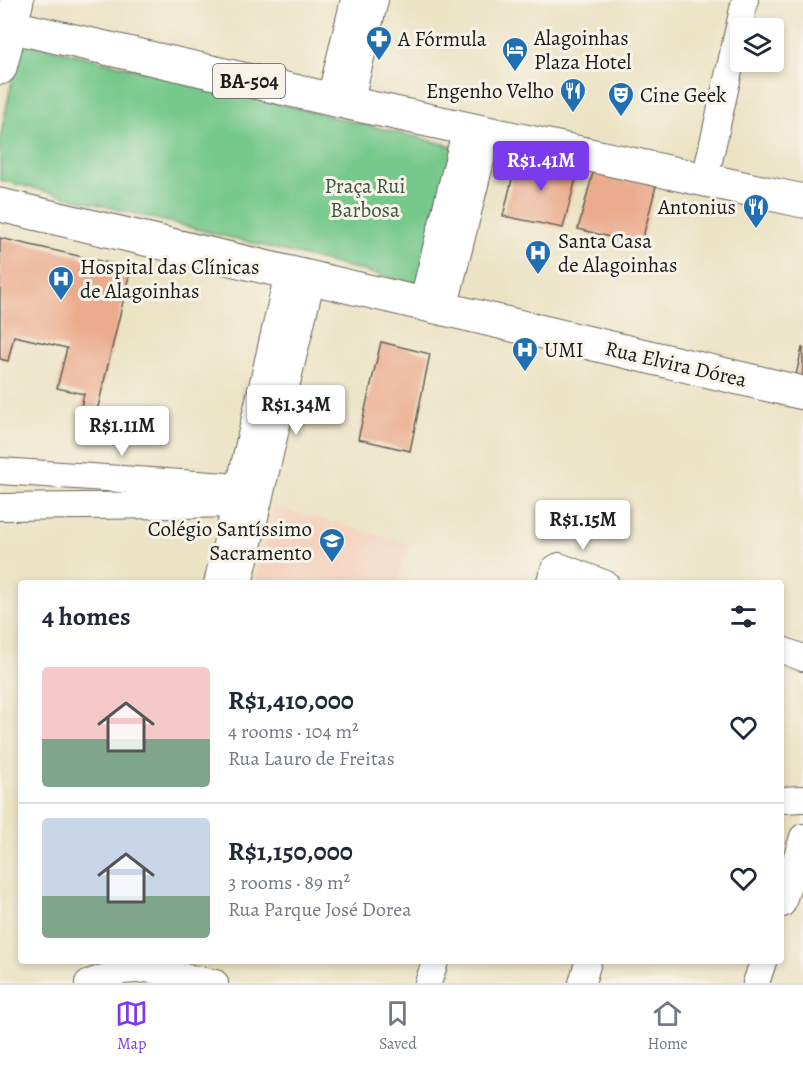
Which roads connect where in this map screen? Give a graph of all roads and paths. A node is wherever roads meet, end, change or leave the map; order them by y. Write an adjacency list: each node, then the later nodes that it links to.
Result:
1 (354, 0): 6 (street)
2 (375, 0): 6 (street)
3 (745, 0): 8 (street)
4 (9, 17): 5 (main road); 6 (main road, BA-504)
5 (0, 68)
6 (340, 101): 7 (main road, BA-504)
7 (477, 130): 8 (main road, BA-504); 12 (street)
8 (705, 179): 9 (main road, BA-504)
9 (803, 201)
10 (0, 205): 11 (main road)
11 (300, 275): 12 (main road); 15 (street)
12 (433, 307): 13 (main road, Rua Elvira Dórea)
13 (803, 393)
14 (0, 471): 15 (street)
15 (249, 496): 16 (street); 17 (street); 18 (street)
16 (0, 507)
17 (218, 580)
18 (239, 580)
19 (550, 580): 20 (street)
20 (596, 580)
21 (784, 651): 22 (street)
22 (803, 658)
23 (803, 799): 24 (street)
24 (784, 800)
25 (803, 837): 26 (street)
26 (784, 898)
27 (434, 964): 33 (street)
28 (587, 964): 34 (street)
29 (762, 964): 35 (street)
30 (136, 971): 31 (street); 32 (street)
31 (88, 983)
32 (215, 983)
33 (428, 983)
34 (582, 983)
35 (756, 983)

